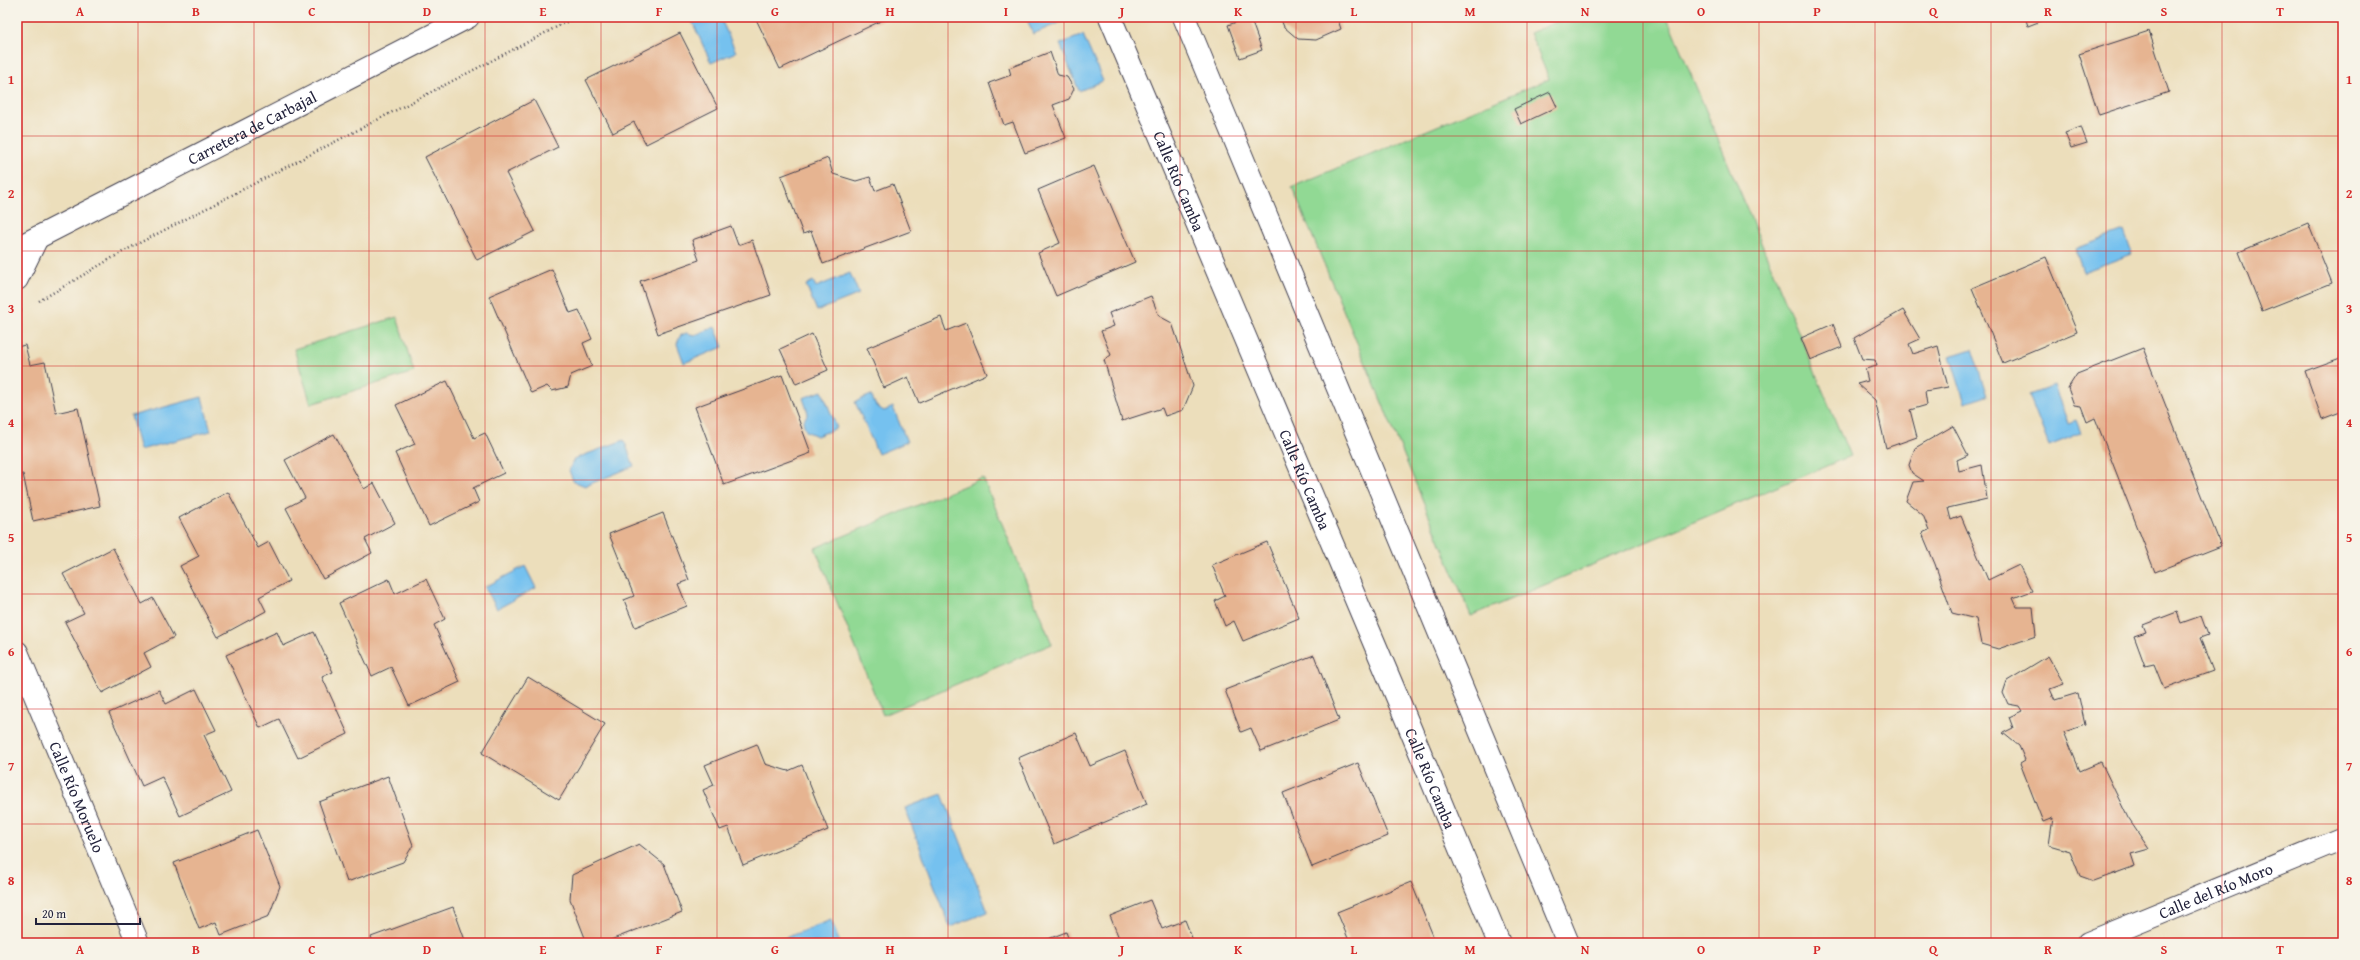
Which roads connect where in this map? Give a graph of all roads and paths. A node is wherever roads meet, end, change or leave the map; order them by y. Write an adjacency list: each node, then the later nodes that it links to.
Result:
1 (468, 17): 5 (street, Carretera de Carbajal)
2 (576, 17): 8 (path)
3 (1110, 17): 14 (street, Calle Río Camba)
4 (1184, 17): 15 (street)
5 (37, 238): 6 (street, Carretera de Carbajal); 7 (street)
6 (17, 248)
7 (17, 279)
8 (36, 302)
9 (29, 306): 10 (path)
10 (17, 312)
11 (17, 652): 13 (street, Calle Río Moruelo)
12 (2343, 838): 16 (street, Calle del Río Moro)
13 (138, 943)
14 (1499, 943)
15 (1568, 943)
16 (2088, 943)

